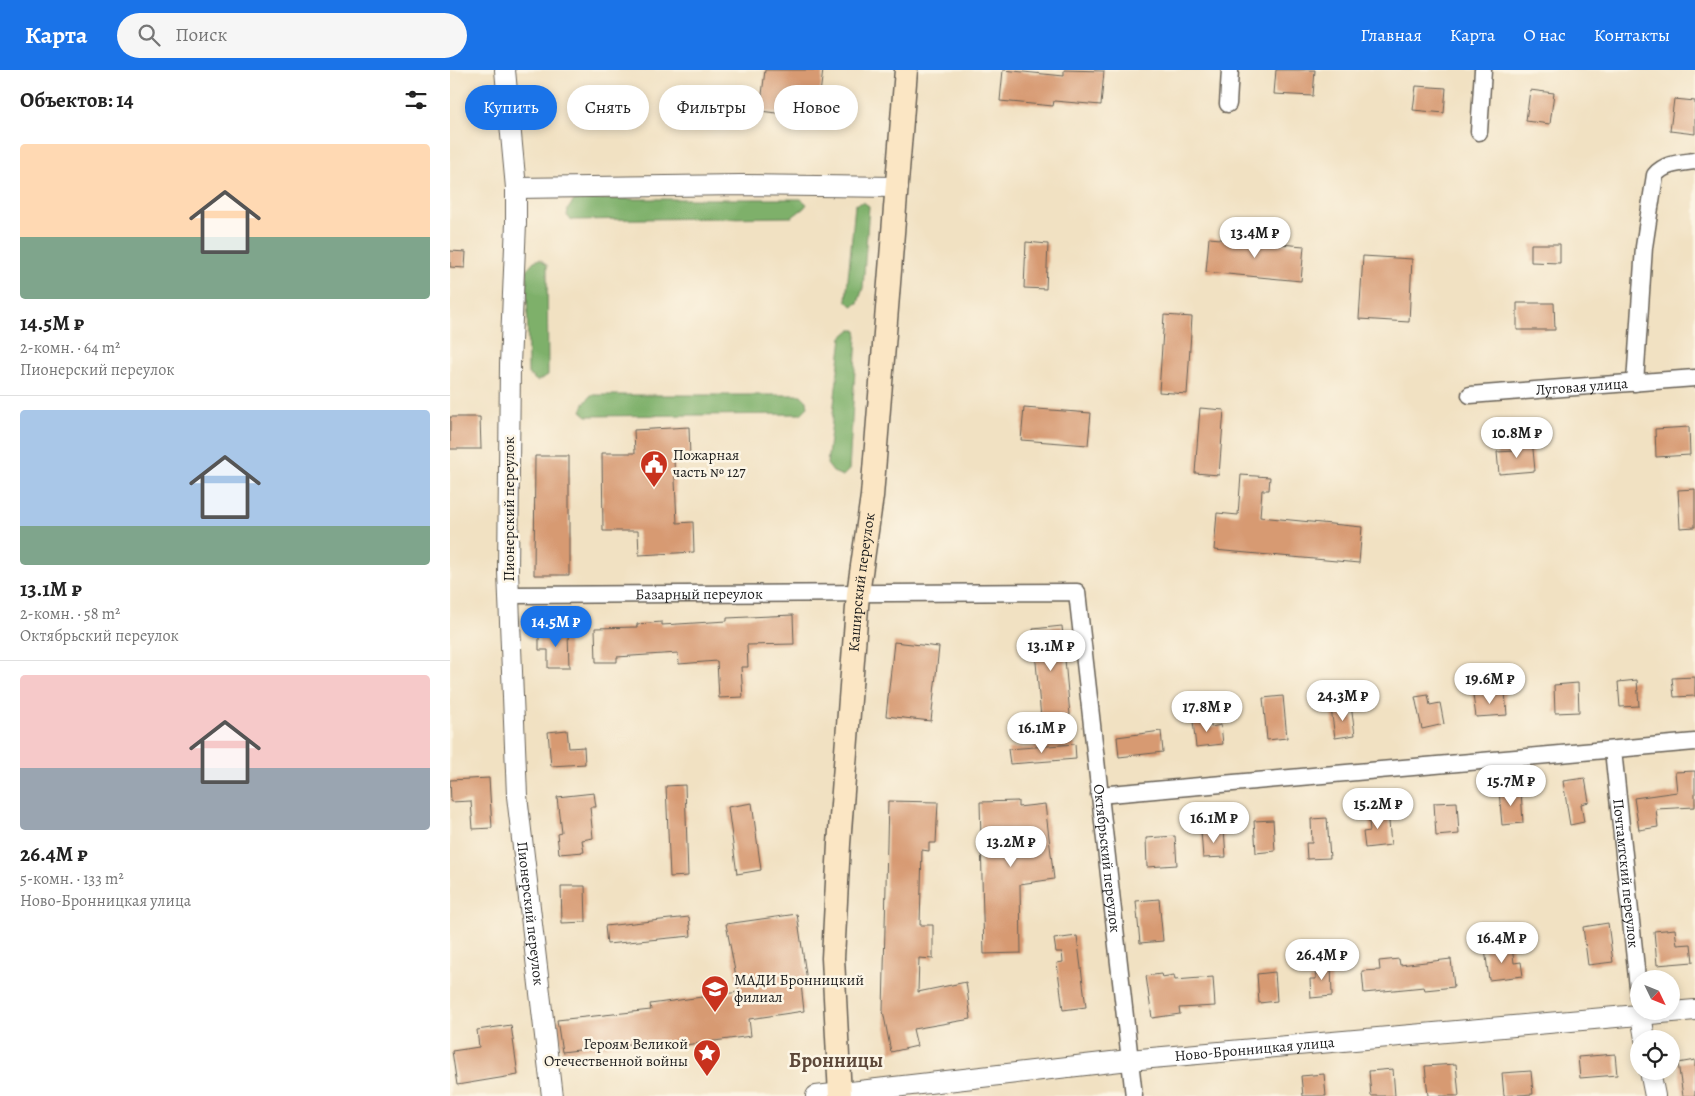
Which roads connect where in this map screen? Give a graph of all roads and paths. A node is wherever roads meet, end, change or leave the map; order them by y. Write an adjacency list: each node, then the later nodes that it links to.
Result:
1 (505, 70): 8 (street, Пионерский переулок)
2 (906, 70): 9 (main road, Каширский переулок)
3 (1230, 70): 5 (street)
4 (1483, 70): 6 (street)
5 (1228, 104)
6 (1479, 132)
7 (1695, 161): 11 (street)
8 (516, 188): 9 (street); 15 (street, Пионерский переулок)
9 (898, 188): 14 (main road, Каширский переулок)
10 (1695, 378): 11 (street, Луговая улица)
11 (1635, 383): 12 (street, Луговая улица)
12 (1470, 395)
13 (1077, 592): 14 (street, Базарный переулок); 18 (street, Октябрьский переулок)
14 (858, 594): 15 (street, Базарный переулок); 25 (main road, Каширский переулок)
15 (509, 595): 26 (street, Пионерский переулок)
16 (1695, 742): 17 (street)
17 (1613, 750): 18 (street); 19 (street, Почтамтский переулок)
18 (1100, 795): 23 (street, Октябрьский переулок)
19 (1636, 970)
20 (1630, 1009): 23 (street, Ново-Бронницкая улица)
21 (1680, 1009): 22 (street, Ново-Бронницкая улица)
22 (1695, 1010)
23 (1129, 1060): 25 (street, Ново-Бронницкая улица); 28 (street, Октябрьский переулок)
24 (1652, 1080): 29 (street)
25 (839, 1095): 27 (street, Ново-Бронницкая улица)
26 (552, 1096)
27 (816, 1096)
28 (1134, 1096)
29 (1655, 1096)

